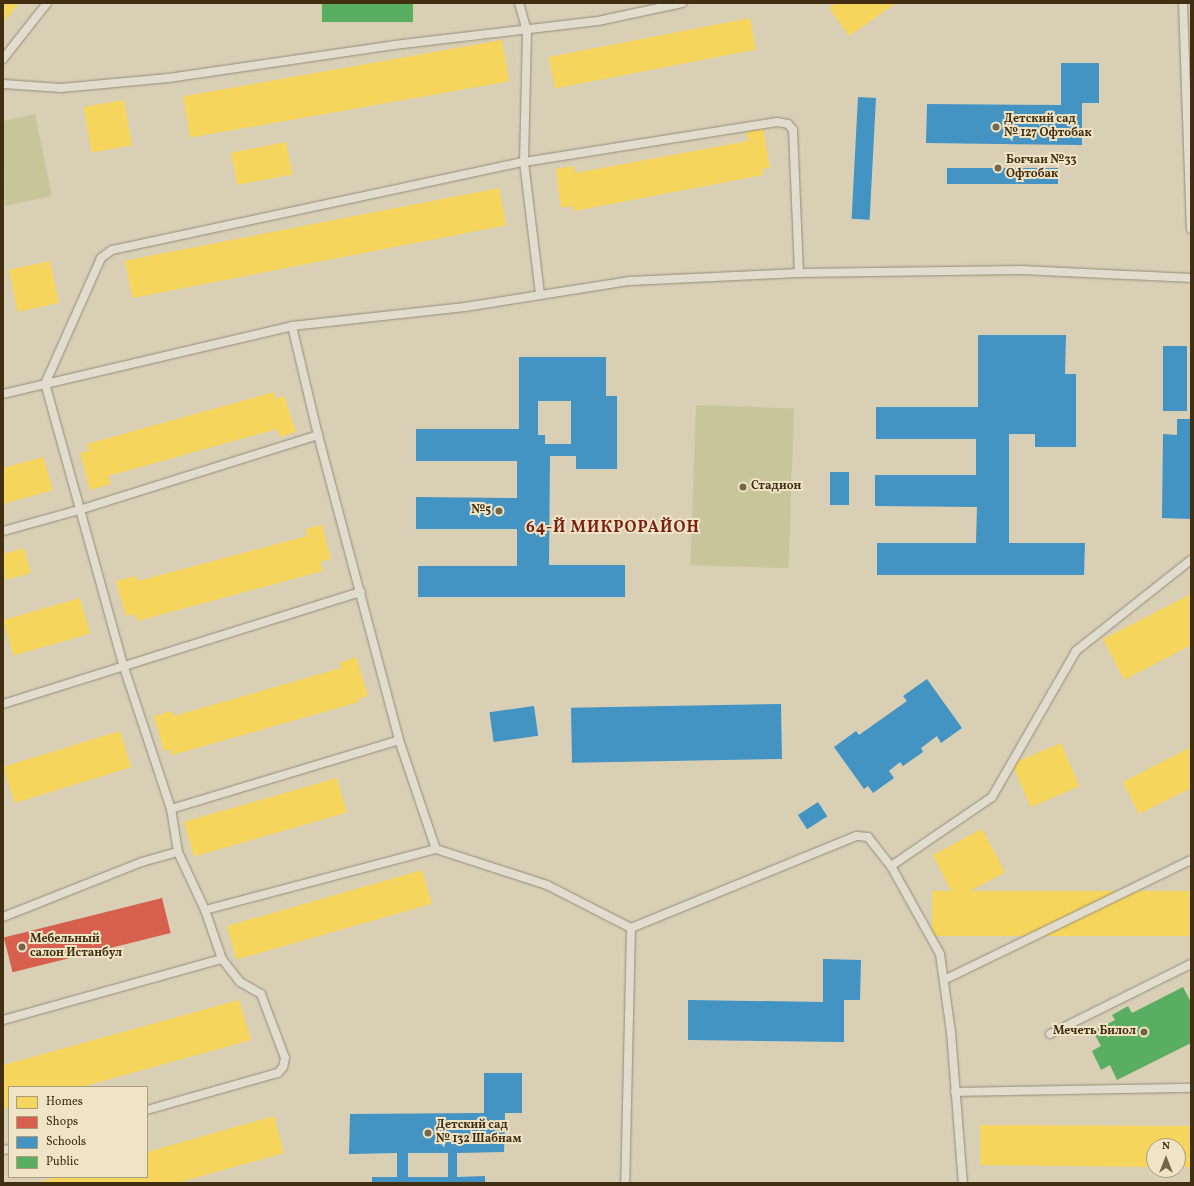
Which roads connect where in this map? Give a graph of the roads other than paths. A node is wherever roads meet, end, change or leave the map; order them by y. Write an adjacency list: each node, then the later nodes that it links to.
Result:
1 (47, 3): 7 (lane)
2 (520, 3): 5 (lane)
3 (682, 3): 5 (lane)
4 (1183, 3): 6 (lane)
5 (527, 31): 8 (lane); 9 (lane)
6 (1187, 38): 10 (lane)
7 (3, 59)
8 (3, 84)
9 (524, 162): 12 (lane); 14 (lane); 16 (lane)
10 (1190, 199): 11 (lane)
11 (1191, 229)
12 (799, 273): 13 (lane); 14 (lane)
13 (1191, 278)
14 (540, 295): 15 (lane)
15 (292, 326): 16 (lane); 18 (lane)
16 (45, 384): 17 (lane); 19 (lane)
17 (3, 394)
18 (318, 435): 19 (lane); 22 (lane)
19 (79, 510): 20 (lane); 23 (lane)
20 (3, 530)
21 (1191, 560): 30 (lane)
22 (361, 592): 23 (lane); 25 (lane)
23 (124, 668): 24 (lane); 26 (lane)
24 (3, 704)
25 (399, 740): 26 (lane); 27 (lane)
26 (171, 809): 28 (lane)
27 (436, 849): 31 (lane); 33 (lane)
28 (178, 852): 31 (lane); 32 (lane)
29 (1191, 860): 36 (lane)
30 (890, 866): 33 (lane); 40 (lane)
31 (205, 910): 34 (lane)
32 (3, 917)
33 (631, 928): 42 (lane)
34 (222, 960): 37 (lane); 41 (lane)
35 (1191, 964): 38 (lane)
36 (946, 979)
37 (3, 1020)
38 (1050, 1034)
39 (1191, 1088): 40 (lane)
40 (955, 1092): 43 (lane)
41 (148, 1110)
42 (625, 1183)
43 (963, 1183)

